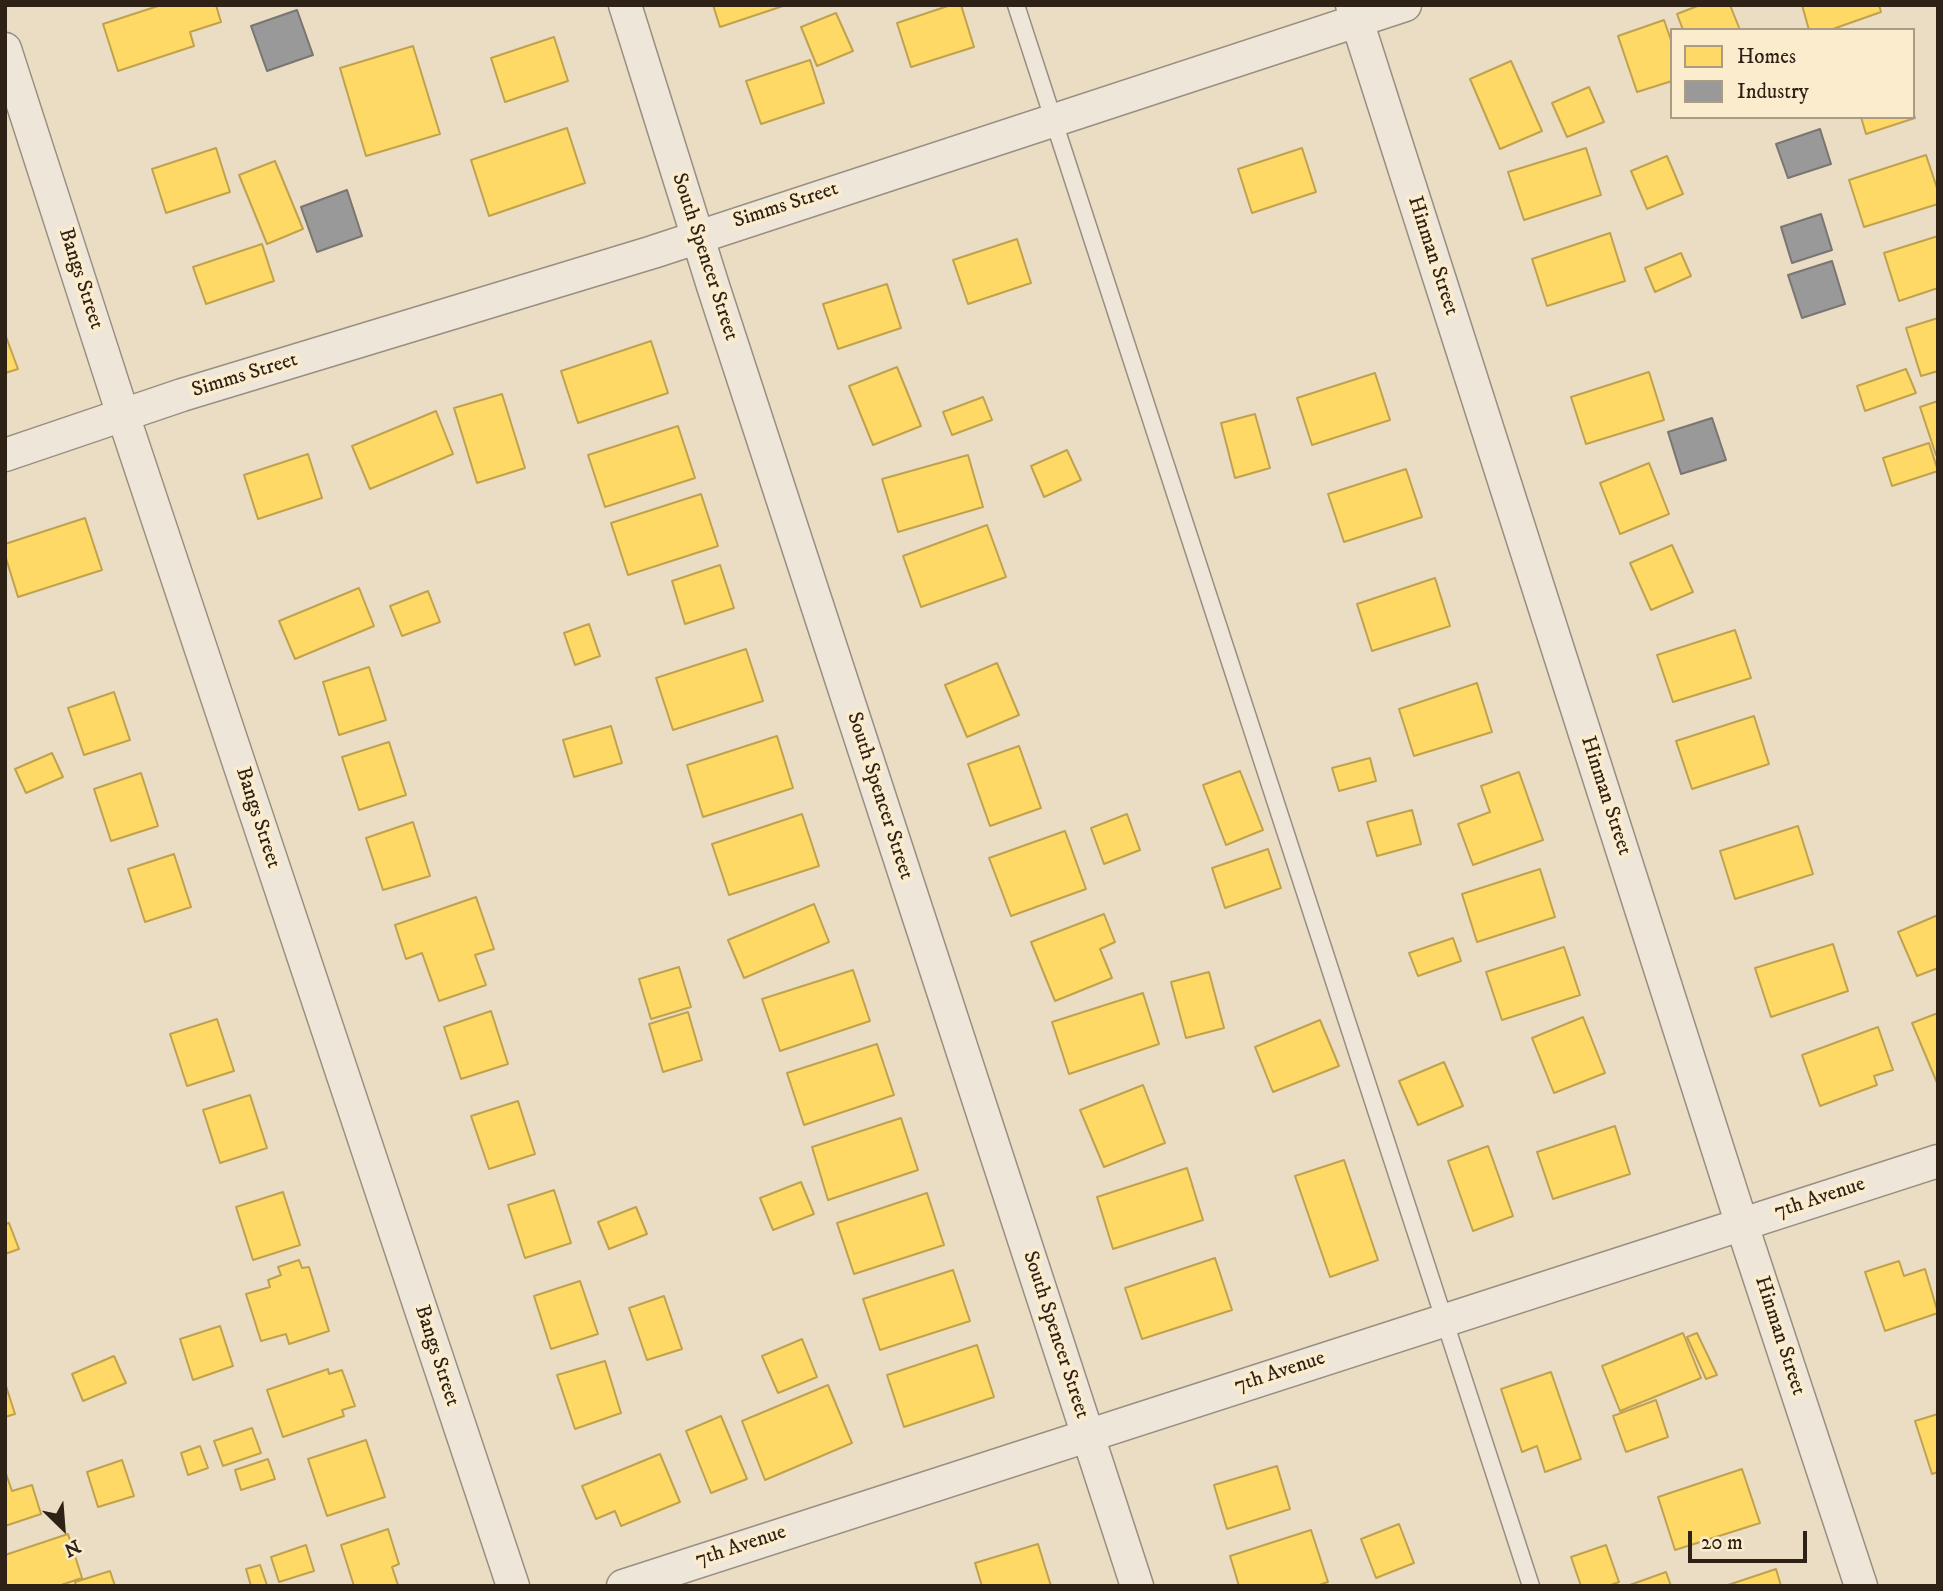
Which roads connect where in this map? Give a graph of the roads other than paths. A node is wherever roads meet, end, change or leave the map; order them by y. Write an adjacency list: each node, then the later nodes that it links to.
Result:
1 (625, 5): 7 (street, South Spencer Street)
2 (1016, 5): 6 (lane)
3 (1405, 5): 4 (street, Simms Street)
4 (1354, 12): 6 (street, Simms Street); 11 (street, Hinman Street)
5 (5, 49): 8 (street, Bangs Street)
6 (1054, 119): 7 (street, Simms Street); 12 (lane)
7 (699, 236): 8 (street, Simms Street); 13 (street, South Spencer Street)
8 (123, 415): 9 (street, Simms Street); 14 (street, Bangs Street)
9 (5, 455)
10 (1938, 1161): 11 (street, 7th Avenue)
11 (1742, 1225): 12 (street, 7th Avenue); 18 (street, Hinman Street)
12 (1445, 1320): 13 (street, 7th Avenue); 17 (lane)
13 (1087, 1434): 15 (street, 7th Avenue); 16 (street, South Spencer Street)
14 (513, 1586)
15 (623, 1586)
16 (1137, 1586)
17 (1531, 1586)
18 (1861, 1586)

